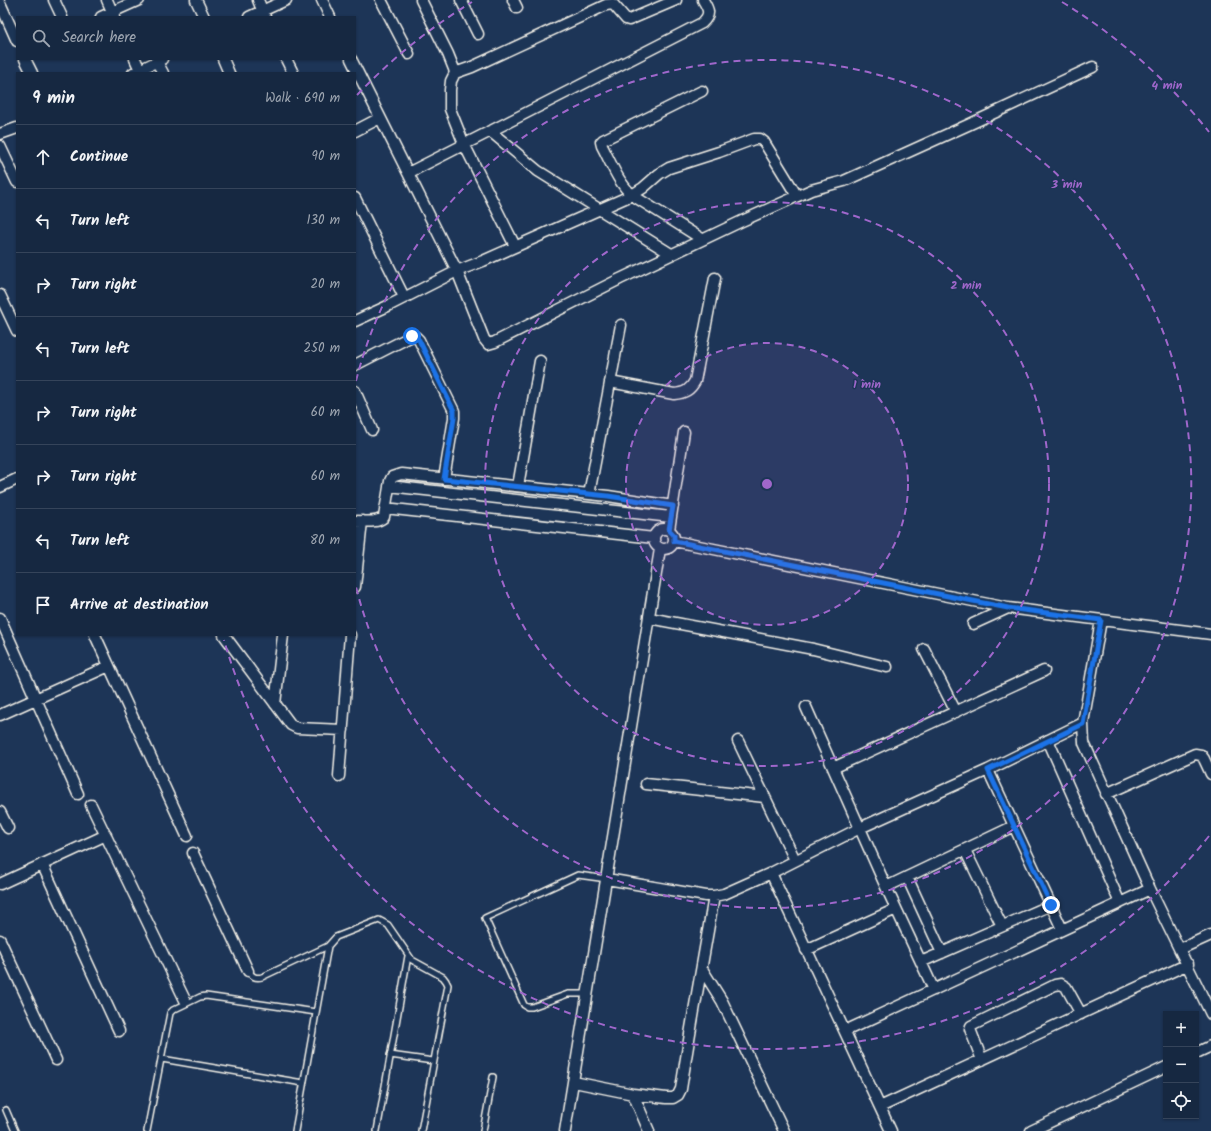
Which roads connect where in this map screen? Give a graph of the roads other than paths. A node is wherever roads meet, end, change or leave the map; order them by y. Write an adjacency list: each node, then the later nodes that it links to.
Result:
1 (54, 0): 16 (street)
2 (107, 0): 14 (street)
3 (139, 0): 14 (street)
4 (196, 0): 17 (street)
5 (258, 0): 15 (street)
6 (286, 0): 15 (street)
7 (322, 0): 19 (street)
8 (381, 0): 22 (street)
9 (421, 0): 35 (street)
10 (461, 0): 20 (street)
11 (676, 0): 35 (street)
12 (703, 0): 40 (street)
13 (0, 3): 21 (street)
14 (114, 14)
15 (264, 14): 18 (street)
16 (62, 16)
17 (204, 16)
18 (254, 16)
19 (330, 16)
20 (478, 34)
21 (16, 39)
22 (409, 54)
23 (26, 60): 30 (street)
24 (134, 60): 31 (street)
25 (160, 60): 31 (street); 32 (street)
26 (222, 60): 33 (street)
27 (286, 60): 34 (street)
28 (351, 60): 37 (street)
29 (1093, 67): 47 (street)
30 (32, 72)
31 (137, 72)
32 (163, 72)
33 (228, 72)
34 (292, 72)
35 (455, 73): 42 (street)
36 (702, 91): 46 (street)
37 (380, 118): 39 (street); 44 (street)
38 (16, 128): 41 (street)
39 (356, 130)
40 (490, 131): 42 (street); 49 (street)
41 (0, 134)
42 (464, 144): 44 (street); 51 (street)
43 (0, 146): 45 (street)
44 (408, 173): 53 (street)
45 (16, 180)
46 (632, 195): 47 (street); 49 (street); 50 (street)
47 (797, 196): 50 (street)
48 (356, 200): 56 (street)
49 (599, 209): 51 (street); 52 (street)
50 (702, 239): 52 (street)
51 (515, 246): 53 (street)
52 (671, 254): 53 (street)
53 (457, 271): 56 (street)
54 (715, 278): 62 (street)
55 (0, 295): 59 (street)
56 (404, 297): 57 (street)
57 (356, 321)
58 (621, 325): 62 (street)
59 (16, 329)
60 (540, 361): 69 (street)
61 (356, 364): 67 (street)
62 (610, 382): 71 (street)
63 (356, 393): 64 (street)
64 (372, 430)
65 (684, 432): 72 (street)
66 (16, 479): 70 (street)
67 (444, 479): 68 (street); 69 (street)
68 (389, 486): 73 (street); 74 (street)
69 (518, 486): 71 (street)
70 (0, 487)
71 (589, 494): 72 (street)
72 (673, 506): 74 (street)
73 (385, 508): 75 (street); 77 (street)
74 (671, 517): 76 (street)
75 (358, 521): 80 (street)
76 (669, 530): 77 (street); 78 (street)
77 (654, 538): 79 (street)
78 (674, 541): 79 (street); 81 (street)
79 (660, 549): 83 (street)
80 (356, 565)
81 (1008, 608): 84 (street); 85 (street)
82 (0, 618): 95 (street)
83 (649, 618): 93 (street); 125 (street)
84 (1101, 620): 86 (street); 100 (street)
85 (973, 624)
86 (1211, 634)
87 (95, 636): 92 (street)
88 (225, 636): 96 (street)
89 (282, 636): 96 (street)
90 (350, 636): 101 (street)
91 (924, 649): 98 (street)
92 (109, 666): 95 (street); 118 (street)
93 (887, 667)
94 (1044, 671): 98 (street)
95 (35, 699): 99 (street); 109 (street)
96 (275, 704): 101 (street)
97 (806, 708): 104 (street)
98 (956, 712): 104 (street)
99 (0, 715)
100 (1083, 724): 102 (street); 110 (street)
101 (343, 730): 107 (street)
102 (1048, 740): 105 (street); 130 (street)
103 (738, 741): 111 (street)
104 (833, 768): 116 (street)
105 (988, 770): 114 (street); 116 (street)
106 (1211, 774): 110 (street)
107 (339, 776)
108 (646, 784): 111 (street)
109 (78, 794)
110 (1106, 794): 128 (street)
111 (765, 797): 121 (street)
112 (91, 805): 117 (street)
113 (0, 812): 115 (street)
114 (1014, 826): 119 (street); 131 (street)
115 (8, 828)
116 (860, 828): 121 (street); 127 (street)
117 (106, 835): 122 (street); 148 (street)
118 (187, 836)
119 (965, 850): 124 (street); 133 (street)
120 (193, 853): 145 (street)
121 (795, 860): 123 (street)
122 (42, 864): 126 (street); 153 (street)
123 (771, 873): 129 (street); 138 (street)
124 (907, 877): 127 (street); 140 (street)
125 (606, 879): 129 (street); 147 (street); 147 (lane)
126 (0, 884)
127 (886, 888): 132 (street)
128 (1150, 889): 130 (street); 139 (street)
129 (714, 896): 144 (street)
130 (1120, 903): 134 (street)
131 (1051, 905): 133 (street); 134 (street)
132 (896, 909): 138 (street); 142 (street)
133 (1002, 926): 140 (street)
134 (1062, 930): 146 (street)
135 (1211, 935): 139 (street)
136 (0, 940): 158 (street)
137 (328, 946): 141 (lane); 145 (lane); 149 (lane)
138 (806, 950): 152 (street)
139 (1180, 950): 143 (street)
140 (942, 953): 142 (street)
141 (408, 956): 156 (lane); 160 (lane)
142 (921, 962): 146 (street)
143 (1188, 964): 150 (street); 151 (street)
144 (702, 969): 165 (street); 176 (street)
145 (248, 971)
146 (934, 990): 152 (street)
147 (588, 994): 163 (street)
148 (185, 1000)
149 (316, 1012): 157 (lane); 164 (lane)
150 (1081, 1014): 159 (street); 159 (street)
151 (1211, 1014)
152 (845, 1030): 166 (street)
153 (119, 1031)
154 (1211, 1046): 155 (street)
155 (1199, 1052)
156 (390, 1055): 160 (lane); 171 (lane)
157 (162, 1059): 164 (lane); 169 (lane)
158 (56, 1060)
159 (982, 1060): 166 (street)
160 (433, 1061): 172 (lane)
161 (1163, 1068): 178 (street)
162 (493, 1077): 173 (lane)
163 (574, 1082): 165 (street); 174 (street)
164 (303, 1083): 170 (lane)
165 (633, 1094): 175 (street)
166 (880, 1107): 177 (street)
167 (6, 1110): 168 (lane)
168 (15, 1131)
169 (147, 1131)
170 (295, 1131)
171 (377, 1131)
172 (421, 1131)
173 (483, 1131)
174 (565, 1131)
175 (649, 1131)
176 (784, 1131)
177 (891, 1131)
178 (1031, 1131)

